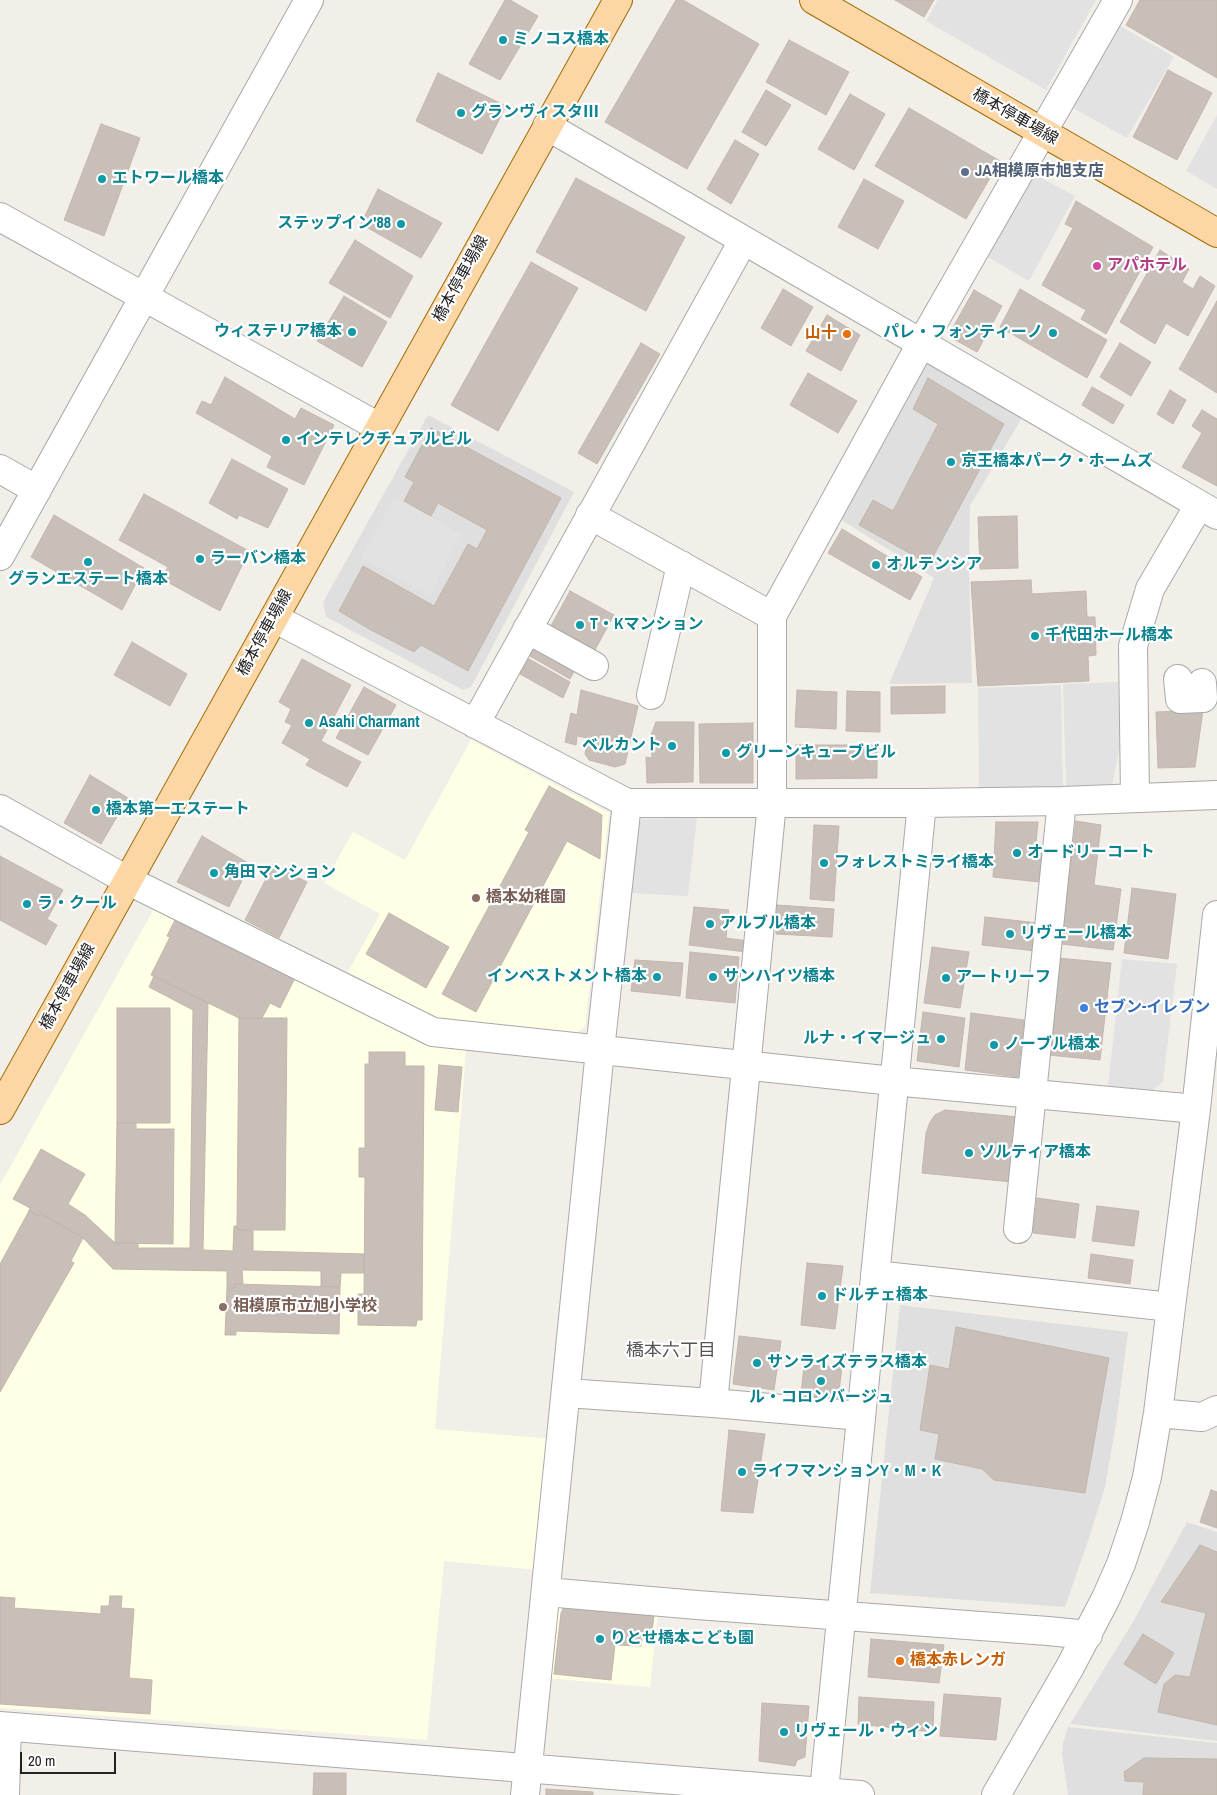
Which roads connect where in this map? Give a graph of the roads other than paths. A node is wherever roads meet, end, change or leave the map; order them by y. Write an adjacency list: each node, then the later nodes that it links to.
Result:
1 (308, 0): 10 (street)
2 (618, 0): 5 (main road, 橋本停車場線)
3 (814, 0): 6 (main road, 橋本停車場線)
4 (1118, 0): 6 (street)
5 (547, 126): 9 (street); 12 (main road, 橋本停車場線)
6 (1042, 132): 8 (main road, 橋本停車場線); 11 (street)
7 (0, 217): 10 (street)
8 (1217, 233)
9 (743, 241): 11 (street); 16 (street)
10 (145, 297): 12 (street); 14 (street)
11 (921, 344): 15 (street); 19 (street)
12 (379, 427): 20 (main road, 橋本停車場線)
13 (0, 469): 14 (street)
14 (37, 490): 17 (street)
15 (1208, 510): 26 (street)
16 (590, 515): 18 (street); 21 (street)
17 (0, 556)
18 (681, 565): 19 (street); 23 (street)
19 (772, 616): 29 (street)
20 (274, 618): 24 (street); 32 (main road, 橋本停車場線)
21 (527, 629): 22 (street); 24 (street)
22 (594, 666)
23 (652, 695)
24 (476, 724): 28 (street)
25 (1217, 795): 26 (street)
26 (1135, 797): 27 (street)
27 (1062, 801): 30 (street); 37 (street)
28 (627, 803): 29 (street); 34 (street)
29 (772, 803): 30 (street); 35 (street)
30 (922, 803): 36 (street)
31 (0, 809): 32 (street)
32 (128, 880): 34 (street); 38 (main road, 橋本停車場線)
33 (1217, 915): 39 (street)
34 (600, 1050): 35 (street); 43 (street)
35 (746, 1065): 36 (street); 44 (street)
36 (893, 1081): 37 (street); 41 (street)
37 (1033, 1094): 39 (street); 40 (street)
38 (0, 1110)
39 (1196, 1110): 42 (street)
40 (1018, 1229)
41 (875, 1275): 42 (street); 47 (street)
42 (1171, 1307): 46 (street)
43 (566, 1394): 44 (street); 48 (street)
44 (713, 1403): 47 (street)
45 (1217, 1410): 46 (street)
46 (1158, 1413): 50 (street)
47 (862, 1416): 49 (street)
48 (546, 1592): 49 (street); 52 (street)
49 (842, 1615): 50 (street); 53 (street)
50 (1088, 1635): 57 (street)
51 (3, 1727): 52 (street); 54 (street)
52 (528, 1767): 53 (street); 55 (street)
53 (824, 1791): 56 (street)
54 (5, 1795)
55 (525, 1795)
56 (860, 1795)
57 (996, 1795)

